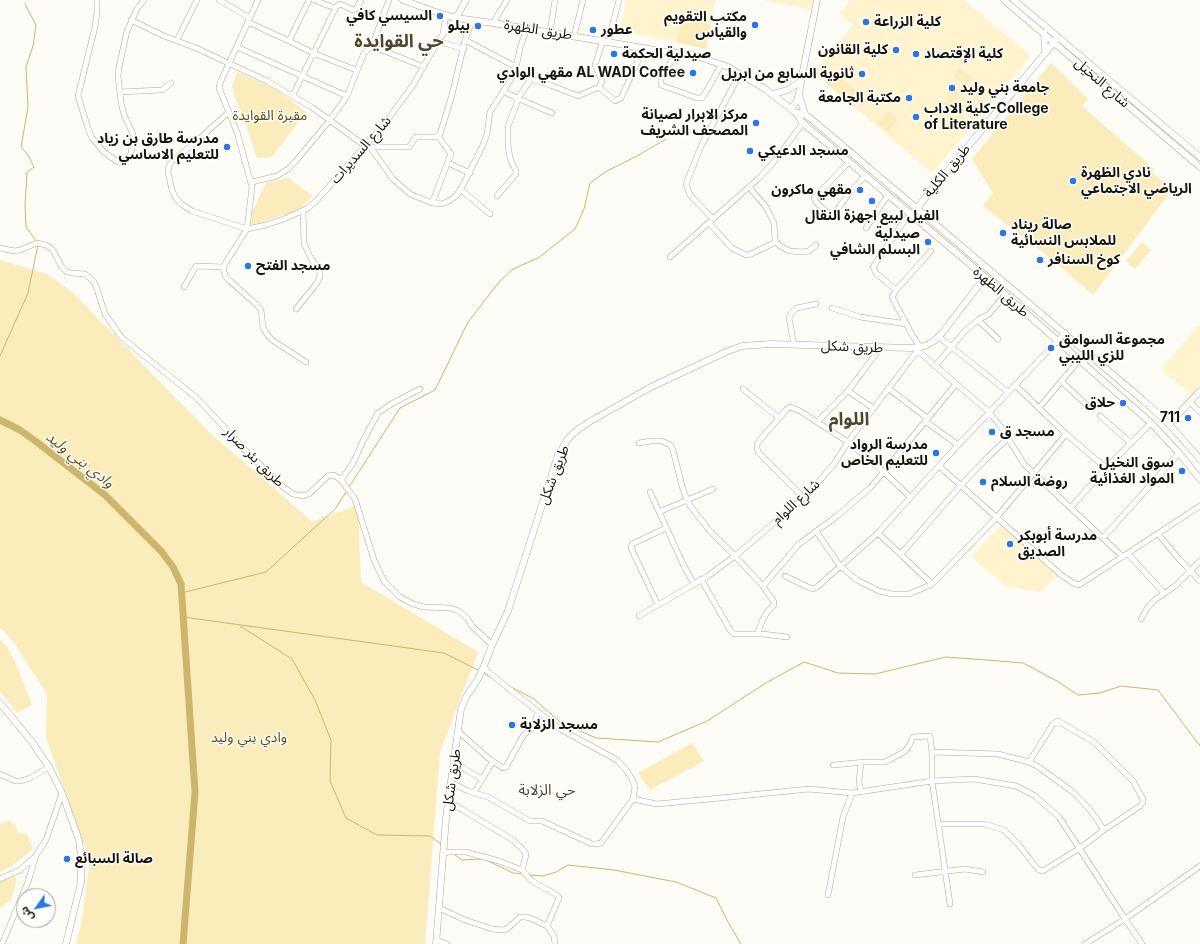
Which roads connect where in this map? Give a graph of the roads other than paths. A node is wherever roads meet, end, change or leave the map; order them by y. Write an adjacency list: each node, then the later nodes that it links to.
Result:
1 (97, 0): 58 (street)
2 (144, 0): 22 (street)
3 (197, 0): 31 (street)
4 (219, 0): 23 (street)
5 (258, 0): 23 (street)
6 (308, 0): 34 (street)
7 (314, 0): 19 (street)
8 (361, 0): 19 (street)
9 (389, 0): 37 (street)
10 (466, 0): 21 (main road)
11 (507, 0): 25 (street)
12 (555, 0): 27 (street)
13 (583, 0): 30 (street)
14 (619, 0): 36 (street)
15 (818, 0): 52 (main road)
16 (1004, 0): 28 (main road, شارع النخيل)
17 (1014, 0): 33 (main road, شارع النخيل)
18 (407, 1): 20 (main road, طريق الظهرة)
19 (334, 8): 43 (street)
20 (446, 15): 21 (main road, طريق الظهرة); 29 (street, شارع السديرات)
21 (456, 18): 24 (main road, طريق الظهرة); 29 (street, شارع السديرات)
22 (131, 20): 31 (street); 58 (street)
23 (249, 20): 34 (street); 38 (street)
24 (472, 21): 25 (main road, طريق الظهرة); 32 (street)
25 (493, 23): 26 (main road, طريق الظهرة)
26 (527, 28): 27 (main road, طريق الظهرة); 49 (street)
27 (550, 32): 30 (main road, طريق الظهرة)
28 (1044, 33): 33 (main road, شارع النخيل); 42 (main road)
29 (443, 34): 35 (street, شارع السديرات)
30 (574, 36): 36 (main road, طريق الظهرة)
31 (177, 40): 45 (street)
32 (465, 40): 40 (street); 49 (street)
33 (1055, 40): 41 (main road, شارع النخيل); 42 (main road, طريق الكلية); 72 (main road, شارع النخيل)
34 (289, 41): 43 (street)
35 (438, 41): 40 (street); 46 (street, شارع السديرات)
36 (606, 41): 39 (main road, طريق الظهرة); 56 (street)
37 (372, 46): 46 (street); 48 (street)
38 (237, 47): 45 (street); 51 (street)
39 (643, 47): 44 (main road, طريق الظهرة); 56 (street)
40 (464, 49): 70 (street)
41 (1062, 49): 42 (main road); 75 (main road, شارع النخيل)
42 (1046, 51): 84 (main road, طريق الكلية)
43 (313, 53): 48 (street); 51 (street)
44 (676, 53): 47 (main road, طريق الظهرة); 47 (street); 50 (main road, طريق الظهرة)
45 (230, 64): 61 (street); 65 (street)
46 (424, 67): 71 (street, شارع السديرات)
47 (720, 68): 50 (main road, طريق الظهرة)
48 (356, 70): 62 (street)
49 (515, 70): 53 (street); 57 (street)
50 (738, 73): 59 (main road, طريق الظهرة); 88 (street)
51 (302, 75): 61 (street); 62 (street)
52 (802, 76): 55 (main road); 60 (main road)
53 (531, 79): 56 (street); 63 (street)
54 (170, 83): 58 (street)
55 (798, 83): 59 (main road); 64 (main road)
56 (599, 87)
57 (504, 91): 63 (street); 76 (street)
58 (120, 92)
59 (772, 94): 64 (main road, طريق الظهرة)
60 (799, 94): 64 (main road); 67 (main road)
61 (293, 95): 68 (street)
62 (347, 96): 68 (street)
63 (519, 99): 66 (street); 82 (street)
64 (794, 111): 67 (main road); 69 (main road, طريق الظهرة)
65 (229, 112): 78 (street); 90 (street)
66 (552, 113)
67 (805, 114): 84 (main road, طريق الظهرة)
68 (330, 120): 71 (street); 78 (street)
69 (802, 122): 73 (main road, طريق الظهرة); 79 (street)
70 (438, 136): 71 (street); 74 (street)
71 (367, 146): 83 (street); 85 (street, شارع السديرات)
72 (1200, 157)
73 (849, 162): 77 (main road, طريق الظهرة); 77 (street)
74 (448, 163): 76 (street); 83 (street)
75 (1200, 167)
76 (470, 172): 80 (street)
77 (864, 176): 81 (main road, طريق الظهرة)
78 (252, 182): 90 (street)
79 (749, 187): 88 (street); 91 (street)
80 (460, 190): 83 (street); 86 (street)
81 (888, 195): 87 (main road, طريق الظهرة); 89 (street)
82 (497, 196)
83 (432, 203)
84 (917, 208): 87 (street); 106 (main road, طريق الظهرة)
85 (303, 211): 90 (street, شارع السديرات); 103 (street)
86 (490, 214)
87 (911, 215): 97 (main road, طريق الظهرة); 99 (street)
88 (711, 221): 91 (street); 95 (street)
89 (866, 228)
90 (247, 229): 96 (street)
91 (776, 242): 92 (street)
92 (816, 245)
93 (0, 248): 151 (street, طريق بئر صرار)
94 (931, 251): 99 (street)
95 (670, 257)
96 (223, 267): 98 (street); 115 (street)
97 (985, 277): 100 (main road, طريق الظهرة); 107 (main road, طريق شكل)
98 (184, 287)
99 (896, 290): 105 (street)
100 (1005, 295): 104 (street); 109 (main road, طريق الظهرة)
101 (816, 304): 110 (street)
102 (832, 308): 105 (street)
103 (296, 309)
104 (978, 320): 108 (street); 112 (street)
105 (907, 324): 113 (street)
106 (1065, 333): 109 (street); 137 (main road, طريق الظهرة)
107 (939, 337): 112 (street); 113 (main road, طريق شكل)
108 (998, 339)
109 (1058, 341): 114 (main road, طريق الظهرة); 119 (street)
110 (794, 345): 111 (main road, طريق شكل); 185 (main road, طريق شكل)
111 (882, 347): 113 (main road, طريق شكل); 123 (street)
112 (951, 347): 116 (street); 125 (street)
113 (919, 349): 116 (street); 120 (street, شارع اللوام)
114 (1079, 360): 117 (street); 136 (main road, طريق الظهرة)
115 (306, 362)
116 (935, 366): 118 (street)
117 (1061, 381): 127 (street); 129 (street)
118 (956, 384): 130 (street); 134 (street)
119 (1015, 385): 125 (street); 129 (street)
120 (888, 388): 128 (street, شارع اللوام); 134 (street)
121 (420, 389): 151 (street)
122 (744, 389): 133 (street)
123 (848, 391): 128 (street); 135 (street)
124 (1200, 391): 126 (main road)
125 (1008, 392): 130 (street)
126 (1190, 402): 131 (street); 137 (main road)
127 (1089, 407)
128 (873, 408): 140 (street, شارع اللوام)
129 (1039, 408): 138 (street)
130 (989, 412): 139 (street); 143 (street)
131 (1200, 412)
132 (1100, 416): 142 (street)
133 (779, 418): 135 (street); 156 (street)
134 (926, 420): 143 (street); 148 (street)
135 (817, 422): 140 (street)
136 (1151, 423): 142 (street); 144 (main road, طريق الظهرة)
137 (1169, 424): 145 (main road, طريق الظهرة)
138 (1066, 434): 147 (street); 149 (street)
139 (1007, 439): 149 (street); 152 (street)
140 (848, 442): 148 (street); 156 (street, شارع اللوام)
141 (639, 443): 157 (street)
142 (1130, 443): 147 (street)
143 (958, 445): 146 (street)
144 (1180, 453): 150 (main road, طريق الظهرة); 166 (street)
145 (1200, 460)
146 (939, 466): 152 (street); 155 (street)
147 (1106, 468): 159 (street)
148 (884, 472): 155 (street); 163 (street)
149 (1033, 474): 159 (street); 161 (street)
150 (1200, 479)
151 (341, 480): 185 (street)
152 (961, 485): 161 (street); 167 (street)
153 (713, 489): 157 (street)
154 (650, 492): 160 (street)
155 (910, 497): 164 (street)
156 (804, 498): 168 (street, شارع اللوام)
157 (687, 500): 160 (street); 168 (street)
158 (1200, 506): 165 (street)
159 (1071, 507): 166 (street)
160 (659, 512): 162 (street)
161 (997, 517): 169 (street); 177 (street)
162 (666, 528): 176 (street); 180 (street)
163 (816, 531): 171 (street); 178 (street)
164 (878, 533): 167 (street); 171 (street)
165 (1158, 534): 169 (street); 172 (street)
166 (1103, 538): 169 (street)
167 (901, 554): 177 (street)
168 (736, 556): 174 (street, شارع اللوام); 178 (street)
169 (1125, 556): 179 (street)
170 (1200, 561): 172 (street)
171 (840, 566): 173 (street); 177 (street)
172 (1190, 571): 175 (street); 179 (street)
173 (784, 576)
174 (701, 579): 176 (street, شارع اللوام); 183 (street)
175 (1200, 581)
176 (694, 584): 180 (street, شارع اللوام)
177 (932, 584)
178 (763, 586): 183 (street)
179 (1164, 593): 182 (street)
180 (658, 605): 181 (street, شارع اللوام)
181 (639, 616)
182 (1141, 619)
183 (757, 634): 184 (street)
184 (787, 637)
185 (492, 645): 186 (main road, طريق شكل)
186 (484, 666): 188 (street); 189 (main road, طريق شكل)
187 (0, 703): 196 (main road)
188 (538, 712): 191 (street); 206 (street)
189 (459, 732): 191 (street); 192 (main road, طريق شكل)
190 (932, 752): 193 (street); 194 (street); 199 (street)
191 (493, 761): 198 (street)
192 (453, 762): 198 (street); 200 (main road, طريق شكل)
193 (1029, 762): 208 (street); 208 (street)
194 (861, 763): 195 (street); 201 (street)
195 (833, 765)
196 (49, 767): 197 (street); 202 (main road)
197 (0, 774)
198 (482, 779): 203 (street)
199 (932, 781): 201 (street); 207 (street); 209 (street)
200 (450, 782): 203 (street); 205 (main road, طريق شكل)
201 (861, 792): 204 (street)
202 (62, 793): 211 (street); 225 (main road)
203 (474, 793): 206 (street)
204 (852, 793): 206 (street); 218 (street)
205 (448, 799): 210 (main road, طريق شكل); 213 (street)
206 (633, 799)
207 (938, 824): 209 (street); 214 (street)
208 (1104, 830): 209 (street)
209 (1080, 848): 221 (street)
210 (443, 854): 213 (street); 220 (main road, طريق شكل)
211 (36, 855): 217 (street); 224 (street)
212 (1200, 866): 221 (street)
213 (522, 870): 222 (street)
214 (945, 871): 215 (street); 216 (street); 219 (street)
215 (984, 872)
216 (915, 875)
217 (0, 879)
218 (828, 895)
219 (950, 904)
220 (440, 908): 222 (street); 223 (main road, طريق شكل)
221 (1125, 919): 228 (street); 229 (street)
222 (547, 926): 227 (street)
223 (437, 942): 226 (street)
224 (2, 944)
225 (66, 944)
226 (447, 944)
227 (555, 944)
228 (1085, 944)
229 (1142, 944)

